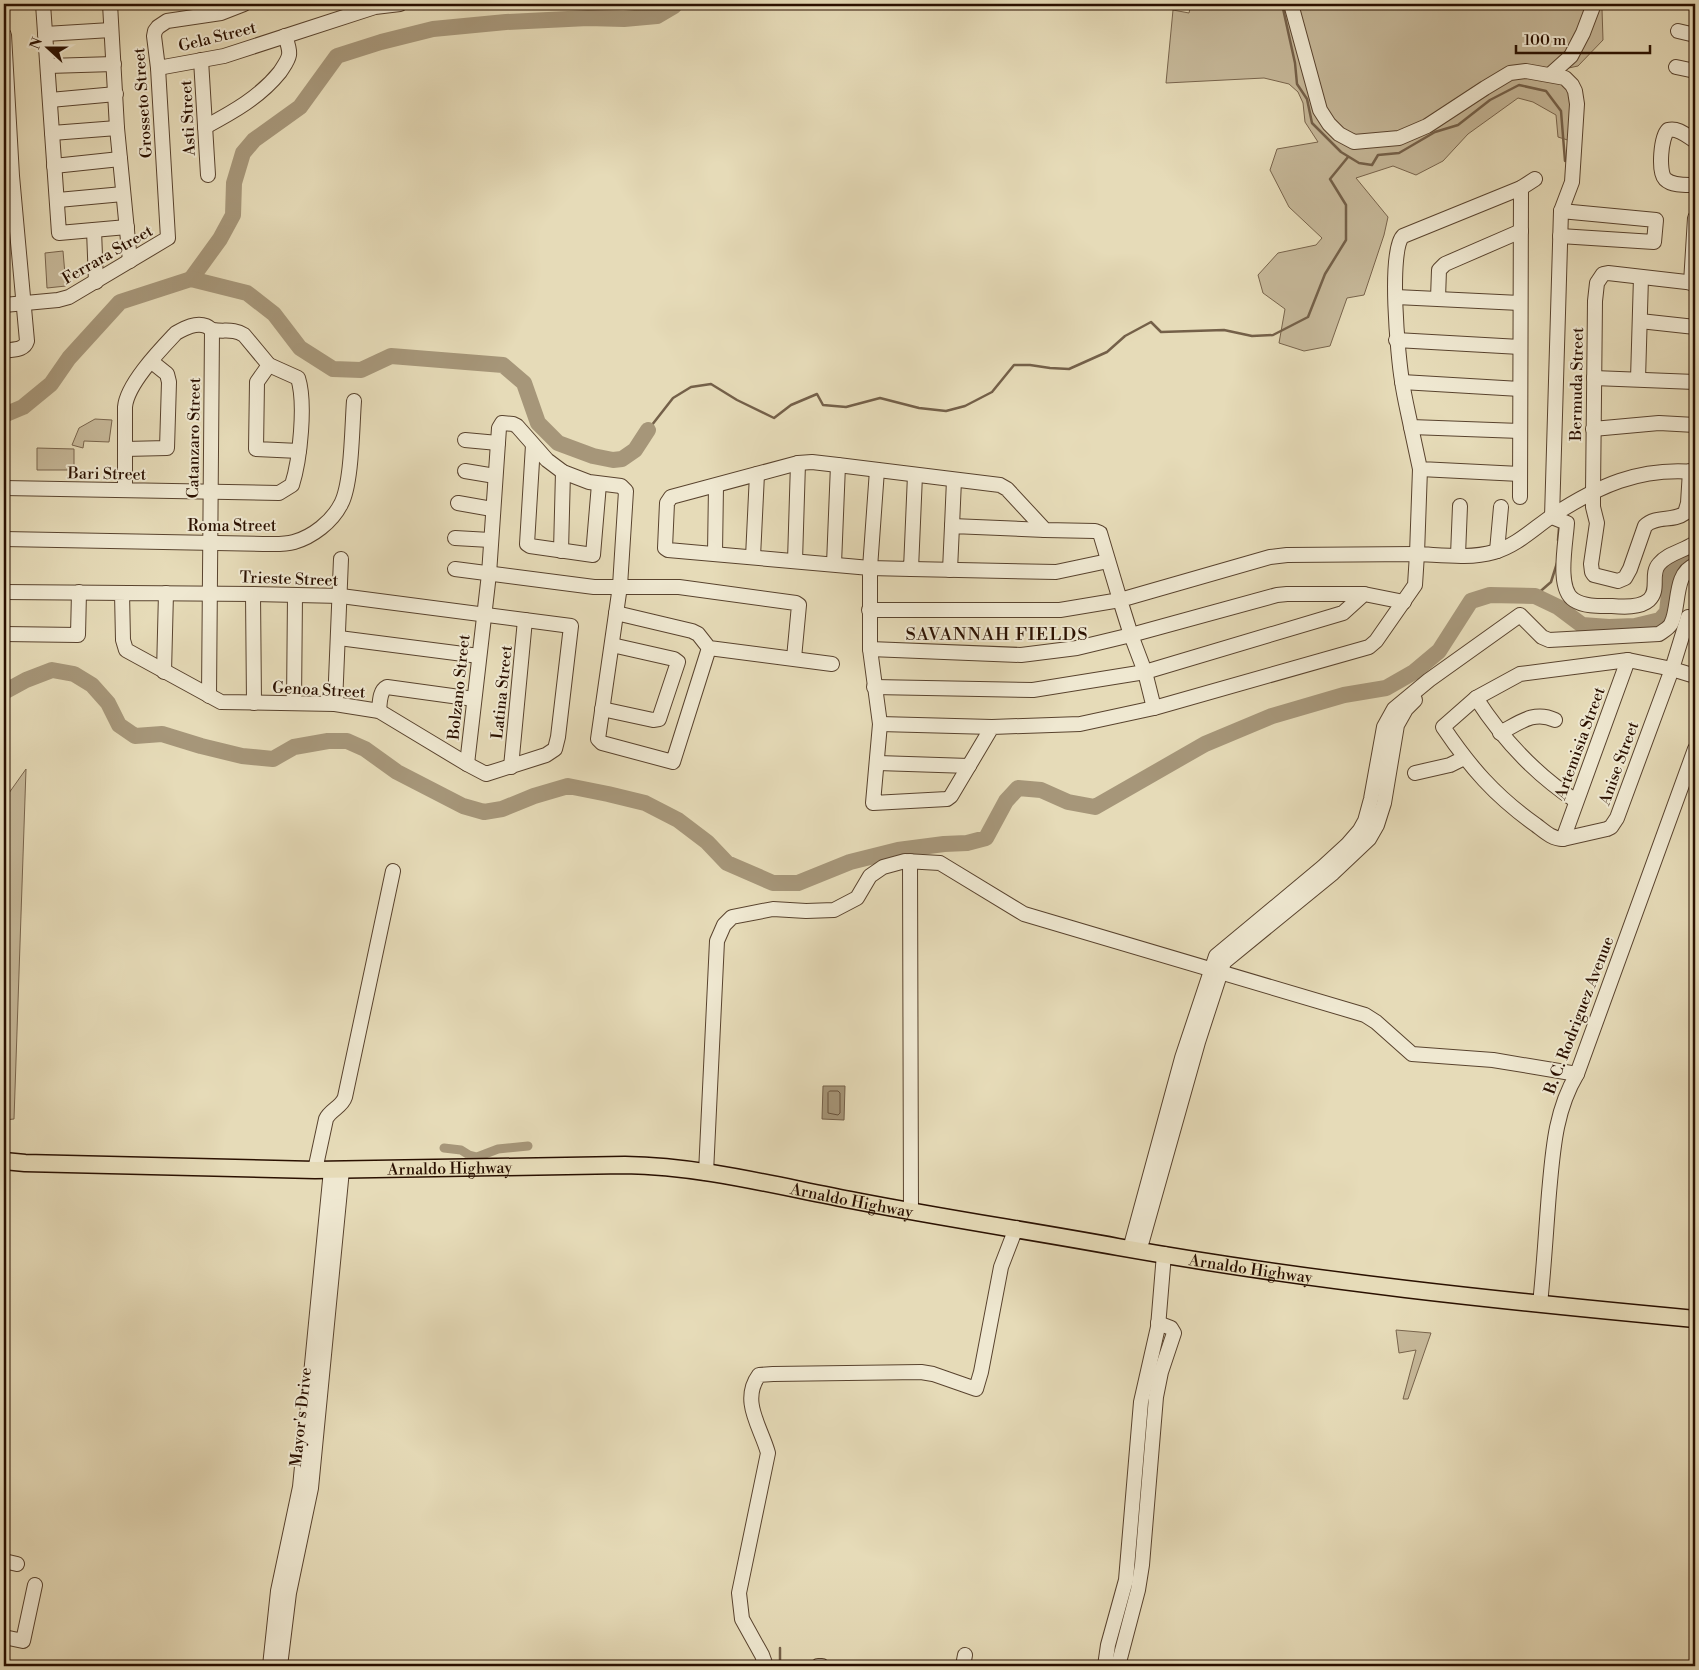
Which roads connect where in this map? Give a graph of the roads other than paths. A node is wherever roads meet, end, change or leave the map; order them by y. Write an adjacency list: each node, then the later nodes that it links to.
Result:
1 (44, 4): 10 (street)
2 (110, 4): 8 (street)
3 (244, 4): 18 (street, Grosseto Street)
4 (400, 4): 7 (street, Gela Street)
5 (1291, 4): 20 (street)
6 (1594, 4): 20 (street)
7 (369, 6): 13 (street, Gela Street)
8 (111, 30): 10 (street); 15 (street)
9 (1678, 31): 12 (street)
10 (46, 34): 16 (street)
11 (4, 35): 30 (street)
12 (1695, 35)
13 (285, 36): 14 (street, Gela Street); 23 (street)
14 (201, 60): 18 (street, Gela Street); 23 (street, Asti Street)
15 (114, 64): 16 (street); 21 (street)
16 (48, 66): 22 (street)
17 (1676, 67): 19 (street)
18 (158, 68): 42 (street, Grosseto Street)
19 (1695, 71)
20 (1551, 74): 36 (street)
21 (116, 94): 22 (street); 24 (street)
22 (50, 100): 25 (street)
23 (205, 127): 29 (street, Asti Street)
24 (117, 128): 25 (street); 27 (street)
25 (52, 133): 28 (street)
26 (1695, 141): 32 (street)
27 (120, 159): 28 (street); 34 (street)
28 (54, 166): 35 (street)
29 (208, 174)
30 (8, 176): 50 (street)
31 (1536, 179): 33 (street)
32 (1695, 185)
33 (1521, 188): 40 (street); 48 (street)
34 (123, 194): 35 (street); 38 (street)
35 (58, 200): 39 (street)
36 (1561, 211): 41 (street); 41 (street)
37 (1695, 218): 43 (street)
38 (127, 227): 39 (street); 44 (street)
39 (94, 230): 46 (street)
40 (1521, 231): 49 (street); 51 (street)
41 (1560, 236): 99 (street)
42 (168, 238): 44 (street, Ferrara Street)
43 (1695, 239): 47 (street)
44 (130, 261): 46 (street, Ferrara Street)
45 (1641, 277): 47 (street); 53 (street); 61 (street, Bermuda Street)
46 (96, 282): 50 (street, Ferrara Street)
47 (1693, 283)
48 (1396, 297): 49 (street); 56 (street)
49 (1438, 298): 51 (street)
50 (24, 303): 52 (street, Ferrara Street); 58 (street)
51 (1520, 303): 57 (street)
52 (4, 305)
53 (1640, 321): 54 (street); 62 (street)
54 (1695, 327)
55 (212, 330): 59 (street); 60 (street); 92 (street, Catanzaro Street)
56 (1396, 340): 57 (street); 63 (street)
57 (1520, 347): 65 (street)
58 (4, 350)
59 (152, 362): 74 (street); 74 (street)
60 (269, 366): 75 (street, Bari Street); 75 (street)
61 (1594, 378): 62 (street); 69 (street, Bermuda Street)
62 (1638, 379): 64 (street)
63 (1402, 382): 65 (street); 68 (street)
64 (1695, 382)
65 (1520, 390): 70 (street)
66 (354, 400): 105 (street, Roma Street)
67 (1695, 425): 69 (street)
68 (1412, 427): 70 (street); 78 (street)
69 (1593, 429): 93 (street, Bermuda Street)
70 (1520, 431): 84 (street)
71 (465, 440): 72 (street)
72 (498, 443): 73 (street, Bolzano Street); 86 (street, Bolzano Street)
73 (533, 445): 81 (street); 107 (street)
74 (125, 449): 91 (street)
75 (299, 451): 92 (street, Bari Street)
76 (798, 463): 77 (street); 83 (street); 114 (street)
77 (838, 465): 79 (street); 116 (street)
78 (1420, 469): 84 (street); 110 (street)
79 (877, 470): 85 (street); 118 (street)
80 (465, 471): 86 (street)
81 (563, 472): 88 (street); 107 (street)
82 (1692, 472): 93 (street); 93 (street, Bermuda Street)
83 (757, 474): 89 (street); 112 (street)
84 (1520, 474): 94 (street)
85 (915, 475): 87 (street); 120 (street)
86 (495, 476): 98 (street, Bolzano Street)
87 (954, 480): 100 (street); 101 (street)
88 (599, 484): 107 (street); 123 (street)
89 (716, 486): 109 (street); 109 (street)
90 (4, 488): 91 (street, Bari Street)
91 (125, 490): 92 (street, Bari Street)
92 (210, 492): 105 (street, Catanzaro Street)
93 (1593, 492): 99 (street)
94 (1520, 497)
95 (458, 503): 98 (street)
96 (1460, 506): 111 (street)
97 (1501, 508): 108 (street)
98 (492, 509): 104 (street, Bolzano Street)
99 (1552, 517): 106 (street); 108 (street)
100 (952, 526): 101 (street); 121 (street)
101 (1045, 530): 115 (street)
102 (455, 538): 104 (street)
103 (4, 539): 105 (street, Roma Street)
104 (490, 540): 122 (street, Bolzano Street)
105 (210, 543): 128 (street, Catanzaro Street)
106 (1695, 543)
107 (561, 551)
108 (1497, 551): 111 (street)
109 (715, 553): 112 (street)
110 (1417, 554): 111 (street); 133 (street); 134 (street)
111 (1458, 555)
112 (753, 557): 114 (street)
113 (342, 559): 132 (street)
114 (795, 561): 116 (street)
115 (1108, 561): 121 (street); 133 (street)
116 (834, 564): 118 (street)
117 (1695, 565): 181 (street)
118 (870, 568): 120 (street); 135 (street)
119 (454, 569): 122 (street)
120 (911, 569): 121 (street)
121 (950, 570)
122 (489, 574): 123 (street); 137 (street, Bolzano Street)
123 (620, 586): 136 (street); 148 (street)
124 (4, 592): 125 (street, Trieste Street)
125 (79, 592): 126 (street, Trieste Street); 141 (street)
126 (122, 592): 127 (street, Trieste Street); 152 (street, Genoa Street)
127 (166, 593): 128 (street, Trieste Street); 152 (street)
128 (210, 593): 129 (street, Trieste Street); 156 (street, Catanzaro Street)
129 (253, 594): 131 (street, Trieste Street); 159 (street)
130 (1364, 594): 134 (street); 142 (street); 153 (street)
131 (295, 595): 132 (street, Trieste Street); 160 (street)
132 (341, 596): 137 (street, Trieste Street); 143 (street)
133 (1120, 600): 135 (street); 142 (street)
134 (1404, 602): 162 (street)
135 (869, 610): 146 (street)
136 (616, 613): 144 (street); 145 (street)
137 (484, 614): 139 (street, Trieste Street); 147 (street, Bolzano Street)
138 (1688, 617): 151 (street, Anise Street)
139 (525, 620): 140 (street, Trieste Street); 174 (street, Latina Street)
140 (571, 626): 174 (street, Genoa Street)
141 (4, 634)
142 (1131, 635): 146 (street); 153 (street)
143 (339, 638): 147 (street); 161 (street)
144 (612, 645): 163 (street); 163 (street)
145 (709, 648): 148 (street); 163 (street)
146 (870, 649): 155 (street)
147 (479, 656): 158 (street, Bolzano Street)
148 (794, 658): 150 (street)
149 (1628, 660): 151 (street); 157 (street); 177 (street, Artemisia Street)
150 (832, 664)
151 (1672, 668): 154 (street); 178 (street, Anise Street)
152 (164, 672): 156 (street, Genoa Street)
153 (1145, 672): 155 (street); 162 (street)
154 (1695, 676)
155 (874, 687): 166 (street)
156 (208, 696): 159 (street, Genoa Street)
157 (1476, 698): 168 (street); 170 (street)
158 (474, 699): 164 (street); 172 (street, Bolzano Street)
159 (254, 703): 160 (street, Genoa Street)
160 (294, 703): 161 (street, Genoa Street)
161 (335, 704): 164 (street, Genoa Street)
162 (1154, 708): 167 (street)
163 (602, 709)
164 (379, 711): 172 (street, Genoa Street)
165 (1555, 720): 168 (street)
166 (880, 724): 167 (street); 171 (street)
167 (992, 727): 173 (street)
168 (1500, 733): 177 (street)
169 (1695, 749): 175 (street, B. C. Rodriguez Avenue)
170 (1464, 758): 176 (street); 178 (street)
171 (878, 763): 173 (street); 173 (street)
172 (467, 764): 174 (street, Genoa Street)
173 (969, 766)
174 (511, 767)
175 (1692, 769): 182 (street, B. C. Rodriguez Avenue)
176 (1415, 773)
177 (1576, 801): 178 (street, Artemisia Street)
178 (1563, 839)
179 (910, 861): 181 (street); 185 (street); 186 (street)
180 (393, 871): 184 (street, Mayor's Drive)
181 (1216, 970): 182 (street); 188 (street)
182 (1577, 1074): 190 (street, B. C. Rodriguez Avenue)
183 (4, 1162): 184 (main road, Arnaldo Highway)
184 (329, 1170): 185 (main road, Arnaldo Highway); 193 (street, Mayor's Drive)
185 (706, 1173): 186 (main road, Arnaldo Highway)
186 (911, 1210): 187 (main road, Arnaldo Highway)
187 (1016, 1228): 188 (main road, Arnaldo Highway); 198 (street)
188 (1135, 1249): 189 (main road, Arnaldo Highway)
189 (1164, 1254): 190 (main road, Arnaldo Highway); 192 (street)
190 (1540, 1304): 191 (main road, Arnaldo Highway)
191 (1695, 1319)
192 (1158, 1323): 201 (street); 202 (street)
193 (312, 1426): 196 (street, Mayor's Drive); 197 (street, Mayor's Drive)
194 (35, 1585): 195 (street)
195 (4, 1637)
196 (270, 1666)
197 (280, 1666)
198 (766, 1666)
199 (818, 1666): 200 (street)
200 (822, 1666)
201 (1105, 1666)
202 (1118, 1666)

